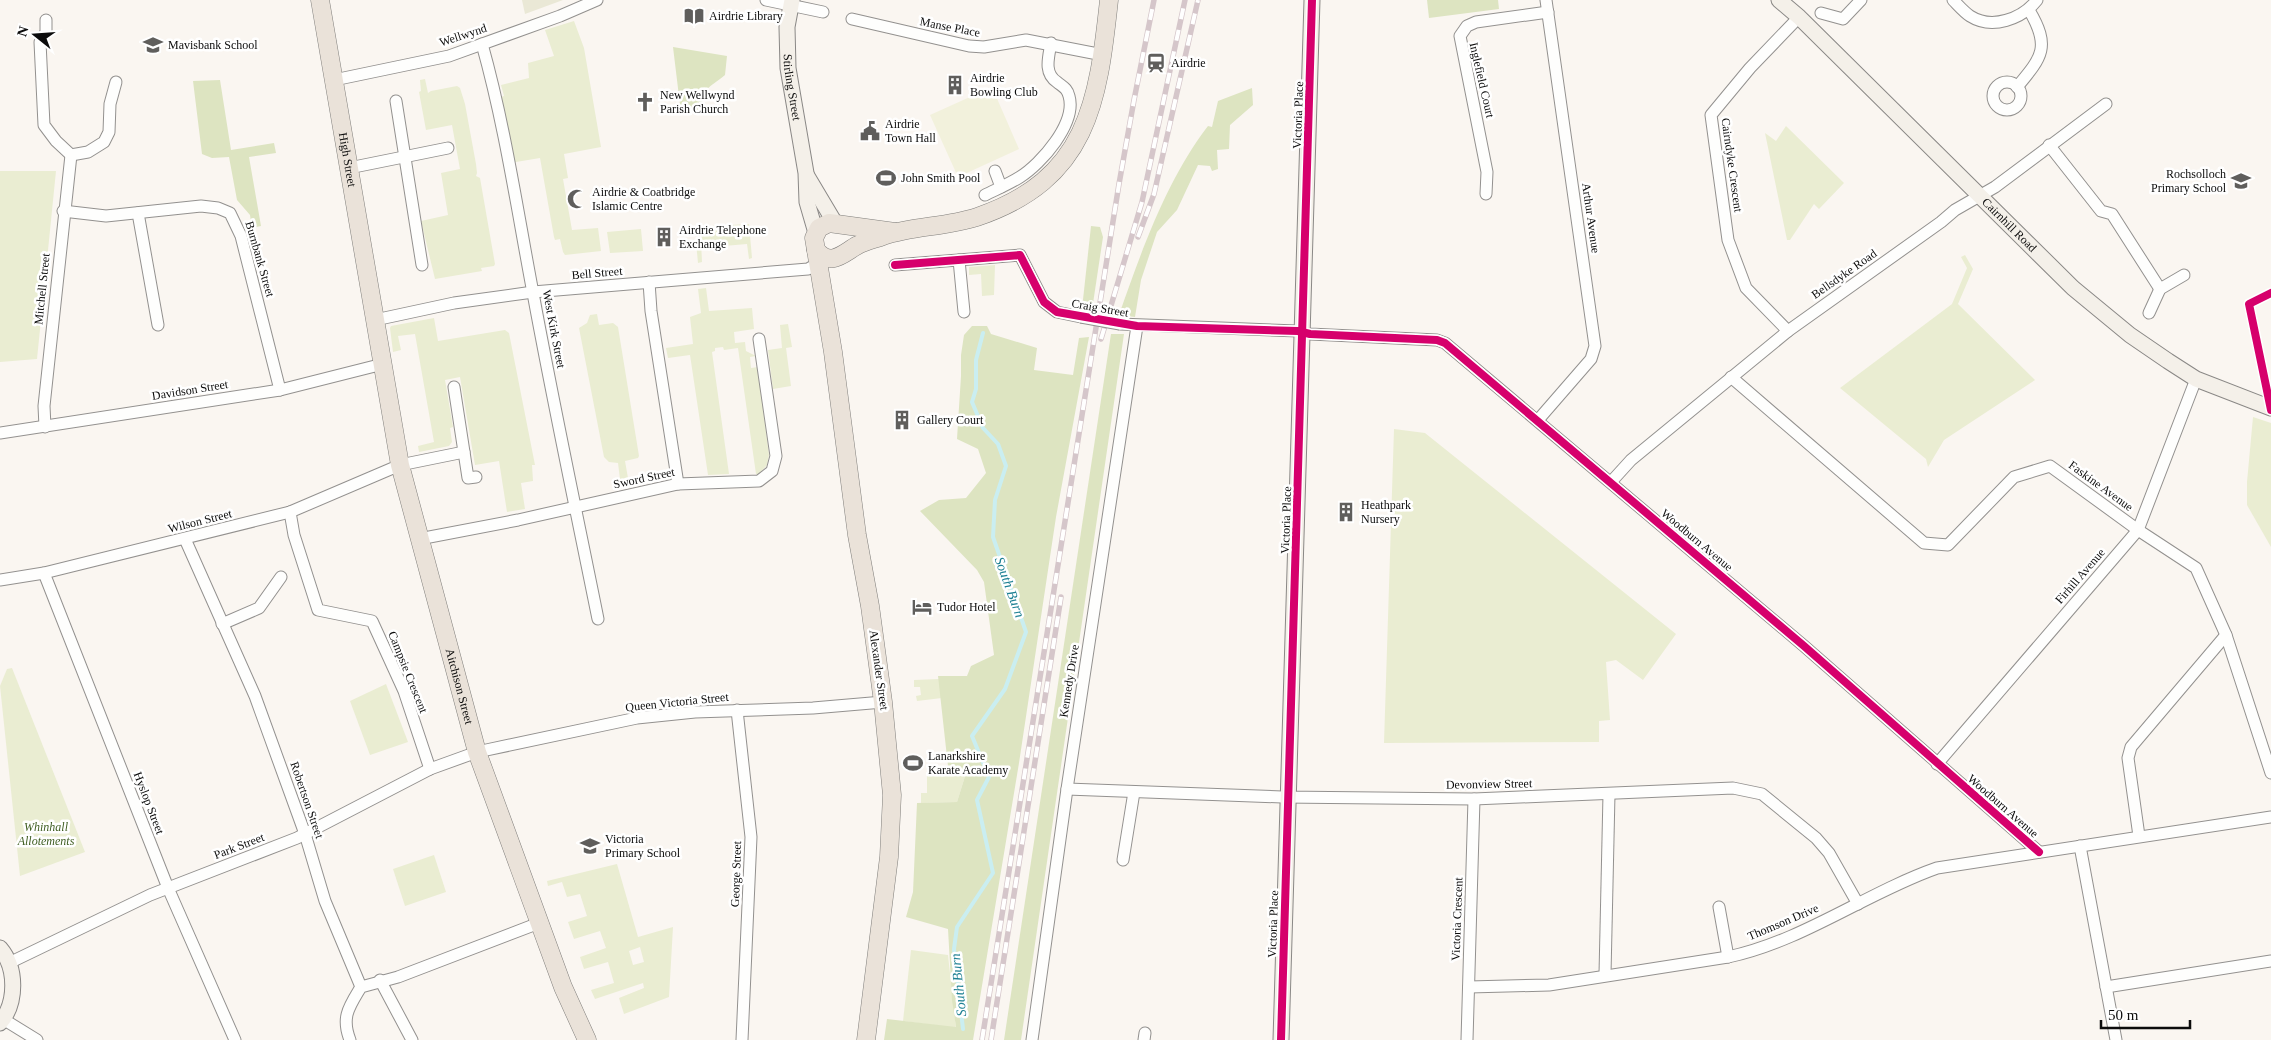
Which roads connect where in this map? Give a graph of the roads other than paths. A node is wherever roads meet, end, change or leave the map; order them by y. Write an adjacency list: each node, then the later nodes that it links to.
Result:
1 (320, 0): 22 (main road, High Street)
2 (597, 0): 20 (street, Wellwynd)
3 (766, 0): 11 (street)
4 (1109, 0): 21 (main road)
5 (1312, 0): 58 (street, Victoria Place)
6 (1546, 0): 14 (street, Arthur Avenue)
7 (1779, 0): 16 (street, Cairnhill Road)
8 (1860, 0): 15 (street)
9 (1952, 0): 12 (street)
10 (2037, 0): 12 (street)
11 (791, 3): 13 (street); 33 (street, Stirling Street)
12 (2029, 10): 24 (street)
13 (823, 12)
14 (1548, 12): 35 (street, Inglefield Court); 66 (street, Arthur Avenue)
15 (1821, 13)
16 (1799, 17): 37 (street, Cairnhill Road); 57 (street, Cairndyke Crescent)
17 (852, 19): 19 (street, Manse Place)
18 (46, 20): 29 (street)
19 (1052, 43): 21 (street, Manse Place); 34 (street)
20 (482, 44): 22 (street, Wellwynd); 50 (street, West Kirk Street)
21 (1103, 55): 41 (main road)
22 (334, 80): 31 (main road, High Street)
23 (116, 82): 29 (street)
24 (2017, 87)
25 (396, 101): 30 (street)
26 (2106, 104): 27 (street, Bellsdyke Road)
27 (2049, 145): 37 (street, Bellsdyke Road); 49 (street)
28 (448, 148): 30 (street)
29 (71, 155): 38 (street, Mitchell Street)
30 (403, 156): 31 (street); 45 (street)
31 (349, 168): 54 (main road, High Street)
32 (995, 171): 34 (street)
33 (806, 173): 40 (street, Stirling Street); 42 (street, Stirling Street)
34 (1001, 187): 36 (street)
35 (1486, 194)
36 (985, 195)
37 (1980, 196): 57 (street, Bellsdyke Road); 62 (street, Cairnhill Road)
38 (64, 211): 39 (street, Burnbank Street); 67 (street, Mitchell Street)
39 (138, 214): 55 (street); 64 (street, Burnbank Street)
40 (838, 224): 41 (main road); 42 (main road); 43 (main road)
41 (895, 232): 43 (main road)
42 (817, 247): 43 (main road); 48 (street, Bell Street); 51 (main road, Alexander Street)
43 (845, 253): 51 (main road, Alexander Street)
44 (959, 260): 46 (street, Craig Street); 52 (street); 56 (street, Craig Street, bridge)
45 (422, 265)
46 (894, 265)
47 (2184, 275): 49 (street)
48 (649, 282): 50 (street, Bell Street); 73 (street)
49 (2160, 289): 53 (street)
50 (533, 292): 54 (street, Bell Street); 74 (street, West Kirk Street)
51 (825, 301): 85 (main road, Alexander Street)
52 (964, 312)
53 (2149, 313)
54 (375, 320): 60 (main road, Aitchison Street)
55 (158, 326)
56 (1137, 326): 58 (street, Craig Street); 91 (street, Kennedy Drive)
57 (1788, 331): 61 (street, Bellsdyke Road)
58 (1303, 332): 66 (street, Woodburn Avenue); 94 (street, Victoria Place)
59 (759, 339): 73 (street, Sword Street)
60 (383, 364): 64 (street, Davidson Street); 70 (main road, Aitchison Street)
61 (1731, 377): 72 (street, Bellsdyke Road); 76 (street, Faskine Avenue)
62 (2196, 378): 65 (street, Cairnhill Road); 76 (street, Firhill Avenue)
63 (454, 387): 69 (street)
64 (280, 390): 67 (street, Davidson Street)
65 (2271, 408)
66 (1538, 420): 72 (street, Woodburn Avenue)
67 (45, 427): 68 (street, Davidson Street)
68 (0, 433)
69 (464, 452): 70 (street, Wilson Street); 71 (street)
70 (400, 464): 75 (street, Wilson Street); 78 (main road, Aitchison Street)
71 (476, 477)
72 (1611, 482): 88 (street, Woodburn Avenue)
73 (678, 484): 74 (street, Sword Street)
74 (576, 508): 78 (street, Sword Street); 82 (street, West Kirk Street)
75 (290, 512): 77 (street, Wilson Street); 89 (street, Campsie Crescent)
76 (2138, 530): 84 (street, Faskine Avenue); 88 (street, Firhill Avenue)
77 (185, 539): 79 (street, Wilson Street); 83 (street, Robertson Street)
78 (420, 539): 87 (main road, Aitchison Street)
79 (44, 573): 81 (street, Wilson Street); 102 (street, Hyslop Street)
80 (282, 577): 83 (street)
81 (0, 580)
82 (598, 619)
83 (222, 624): 97 (street, Robertson Street)
84 (2226, 635): 90 (street, Faskine Avenue); 98 (street)
85 (883, 702): 86 (street, Queen Victoria Street); 122 (main road, Alexander Street)
86 (737, 710): 87 (street, Queen Victoria Street); 121 (street, George Street)
87 (477, 752): 89 (street, Park Street); 105 (main road, Aitchison Street)
88 (1937, 764): 100 (street, Woodburn Avenue)
89 (430, 769): 97 (street, Park Street)
90 (2271, 773)
91 (1067, 789): 92 (street, Devonview Street); 123 (street, Kennedy Drive)
92 (1134, 792): 94 (street, Devonview Street); 101 (street)
93 (1608, 794): 95 (street, Devonview Street); 103 (street, Devonview Street); 110 (street)
94 (1288, 797): 95 (street, Devonview Street); 124 (street, Victoria Place)
95 (1474, 799): 113 (street, Victoria Crescent)
96 (2271, 817): 98 (street, Woodburn Avenue)
97 (305, 834): 102 (street, Park Street); 112 (street, Robertson Street)
98 (2139, 836): 99 (street, Woodburn Avenue)
99 (2080, 846): 100 (street, Woodburn Avenue); 114 (street)
100 (2039, 852): 103 (street, Thomson Drive)
101 (1123, 860)
102 (168, 888): 109 (street, Park Street); 117 (street, Hyslop Street)
103 (1858, 904): 107 (street, Thomson Drive)
104 (1719, 907): 107 (street)
105 (539, 923): 111 (street); 120 (main road, Aitchison Street)
106 (0, 948): 109 (street)
107 (1728, 957): 110 (street, Thomson Drive)
108 (2271, 961): 114 (street)
109 (9, 963): 115 (street)
110 (1605, 974): 113 (street, Thomson Drive)
111 (380, 980): 112 (street); 119 (street)
112 (361, 987): 118 (street)
113 (1469, 987): 125 (street, Victoria Crescent)
114 (2106, 987): 126 (street)
115 (2, 1021): 116 (street)
116 (37, 1040)
117 (235, 1040)
118 (350, 1040)
119 (412, 1040)
120 (587, 1040)
121 (742, 1040)
122 (866, 1040)
123 (1032, 1040)
124 (1281, 1040)
125 (1467, 1040)
126 (2116, 1040)

